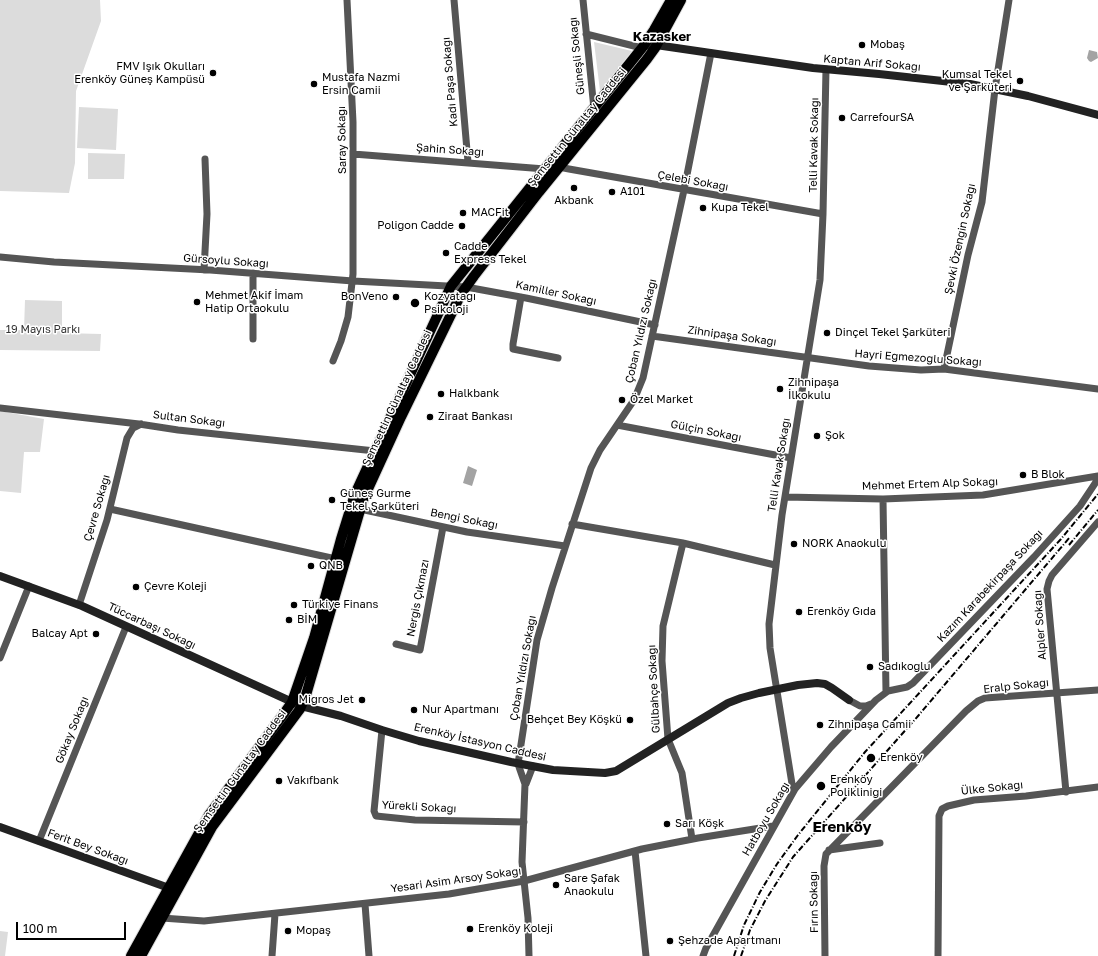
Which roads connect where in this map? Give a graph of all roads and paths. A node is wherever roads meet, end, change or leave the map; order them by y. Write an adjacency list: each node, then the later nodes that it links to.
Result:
1 (347, 0): 16 (street, Saray Sokağı)
2 (454, 0): 18 (street, Kadı Paşa Sokağı)
3 (583, 0): 7 (street, Güneşli Sokağı)
4 (671, 0): 9 (main road, Şemsettin Günaltay Caddesi)
5 (681, 0): 8 (main road, Şemsettin Günaltay Caddesi)
6 (1009, 0): 12 (street, Şevki Özengin Sokağı)
7 (586, 34): 9 (street); 13 (street, Güneşli Sokağı)
8 (656, 45): 9 (street, Kaptan Arif Sokağı); 10 (street, Kaptan Arif Sokağı); 19 (main road, Şemsettin Günaltay Caddesi)
9 (642, 48): 13 (main road, Şemsettin Günaltay Caddesi)
10 (711, 53): 11 (street, Kaptan Arif Sokağı); 21 (street, Çoban Yıldızı Sokağı)
11 (826, 69): 12 (street, Kaptan Arif Sokağı); 22 (street, Telli Kavak Sokağı)
12 (995, 89): 14 (street, Kaptan Arif Sokağı); 36 (street, Şevki Özengin Sokağı)
13 (594, 109): 15 (main road, Şemsettin Günaltay Caddesi)
14 (1098, 115)
15 (558, 153): 19 (street); 20 (main road, Şemsettin Günaltay Caddesi)
16 (354, 154): 18 (street, Şahin Sokağı); 26 (street, Saray Sokağı)
17 (205, 159): 24 (street)
18 (468, 162): 20 (street, Şahin Sokağı)
19 (560, 167): 21 (street, Çelebi Sokağı); 28 (main road, Şemsettin Günaltay Caddesi)
20 (546, 169): 27 (main road, Şemsettin Günaltay Caddesi)
21 (684, 190): 22 (street, Çelebi Sokağı); 30 (street, Çoban Yıldızı Sokağı)
22 (823, 214): 34 (street, Telli Kavak Sokağı)
23 (0, 258): 24 (street, Gürsoylu Sokağı)
24 (204, 270): 25 (street, Gürsoylu Sokağı)
25 (253, 273): 26 (street, Gürsoylu Sokağı); 32 (street)
26 (353, 281): 27 (street, Gürsoylu Sokağı); 35 (street, Saray Sokağı)
27 (451, 286): 28 (street, Kamiller Sokağı); 43 (main road, Şemsettin Günaltay Caddesi)
28 (466, 287): 29 (street, Kamiller Sokağı); 50 (main road, Şemsettin Günaltay Caddesi)
29 (521, 297): 30 (street, Kamiller Sokağı); 33 (street)
30 (655, 325): 31 (street, Çoban Yıldızı Sokağı)
31 (652, 336): 34 (street, Zihnipaşa Sokağı); 41 (street, Çoban Yıldızı Sokağı)
32 (253, 339)
33 (558, 358)
34 (808, 358): 36 (street, Hayri Eğmezoğlu Sokağı); 44 (street, Telli Kavak Sokağı)
35 (333, 361)
36 (944, 369): 37 (street, Hayri Eğmezoğlu Sokağı)
37 (1098, 389)
38 (0, 408): 39 (street, Sultan Sokağı)
39 (120, 422): 40 (street, Sultan Sokağı); 42 (street)
40 (142, 424): 42 (street); 43 (street, Sultan Sokağı)
41 (617, 425): 44 (street, Gülçin Sokağı); 52 (street, Çoban Yıldızı Sokağı)
42 (127, 438): 49 (street, Çevre Sokağı)
43 (375, 451): 56 (main road, Şemsettin Günaltay Caddesi)
44 (791, 458): 47 (street, Telli Kavak Sokağı)
45 (1098, 476): 48 (street, Mehmet Ertem Alp Sokağı)
46 (1098, 479): 66 (street, Kazım Karabekirpaşa Sokağı)
47 (785, 497): 48 (street, Mehmet Ertem Alp Sokağı); 57 (street, Telli Kavak Sokağı)
48 (883, 499): 66 (street)
49 (110, 509): 56 (street); 60 (street, Çevre Sokağı)
50 (360, 509): 53 (street, Bengi Sokağı); 71 (main road, Şemsettin Günaltay Caddesi)
51 (1098, 522): 67 (street, Alpler Sokağı)
52 (572, 524): 54 (street); 55 (street, Çoban Yıldızı Sokağı)
53 (443, 527): 55 (street, Bengi Sokağı); 62 (street, Nergis Çıkmazı)
54 (683, 543): 57 (street); 74 (street, Gülbahçe Sokağı)
55 (565, 546): 75 (street, Çoban Yıldızı Sokağı)
56 (336, 559): 69 (main road, Şemsettin Günaltay Caddesi)
57 (775, 565): 64 (street, Telli Kavak Sokağı)
58 (0, 576): 59 (street, Tüccarbaşı Sokağı)
59 (29, 586): 60 (street, Tüccarbaşı Sokağı); 63 (street)
60 (79, 605): 61 (street, Tüccarbaşı Sokağı)
61 (126, 627): 69 (street, Tüccarbaşı Sokağı); 85 (street, Gökay Sokağı)
62 (396, 644)
63 (0, 658)
64 (776, 689): 68 (street, Erenköy İstasyon Caddesi); 74 (street, Erenköy İstasyon Caddesi); 79 (street, Telli Kavak Sokağı)
65 (1098, 690): 67 (street, Eralp Sokağı)
66 (886, 692): 70 (street, Hatboyu Sokağı)
67 (1057, 693): 80 (street, Alpler Sokağı); 88 (street, Eralp Sokağı)
68 (849, 700): 70 (street); 72 (street)
69 (292, 702): 71 (street, Şemsettin Günaltay Caddesi); 90 (main road, Şemsettin Günaltay Caddesi)
70 (871, 704): 72 (street, Hatboyu Sokağı)
71 (301, 706): 73 (street, Erenköy İstasyon Caddesi); 93 (main road, Şemsettin Günaltay Caddesi)
72 (856, 720): 79 (street, Hatboyu Sokağı)
73 (382, 730): 75 (street, Erenköy İstasyon Caddesi); 81 (street, Yürekli Sokağı)
74 (668, 739): 76 (street, Erenköy İstasyon Caddesi); 84 (street, Gülbahçe Sokağı)
75 (518, 764): 76 (street, Erenköy İstasyon Caddesi); 77 (street)
76 (533, 766): 77 (street)
77 (526, 784): 81 (street)
78 (1098, 787): 80 (street, Ülke Sokağı)
79 (793, 790): 82 (street, Hatboyu Sokağı)
80 (1066, 792): 102 (street, Ülke Sokağı)
81 (524, 822): 89 (street)
82 (773, 826): 84 (street, Yesari Asim Arsoy Sokağı); 100 (street, Hatboyu Sokağı)
83 (0, 827): 85 (street, Ferit Bey Sokağı)
84 (692, 839): 87 (street, Yesari Asim Arsoy Sokağı)
85 (39, 840): 90 (street, Ferit Bey Sokağı)
86 (880, 843): 88 (street)
87 (635, 850): 89 (street, Yesari Asim Arsoy Sokağı); 99 (street)
88 (829, 850): 101 (street, Fırın Sokağı)
89 (524, 881): 91 (street, Yesari Asim Arsoy Sokağı); 98 (street)
90 (169, 888): 94 (main road, Şemsettin Günaltay Caddesi)
91 (365, 904): 92 (street, Yesari Asim Arsoy Sokağı); 97 (street)
92 (275, 914): 93 (street, Yesari Asim Arsoy Sokağı); 96 (street)
93 (162, 918): 95 (main road, Şemsettin Günaltay Caddesi)
94 (131, 956)
95 (141, 956)
96 (272, 956)
97 (369, 956)
98 (529, 956)
99 (646, 956)
100 (703, 956)
101 (825, 956)
102 (938, 956)

